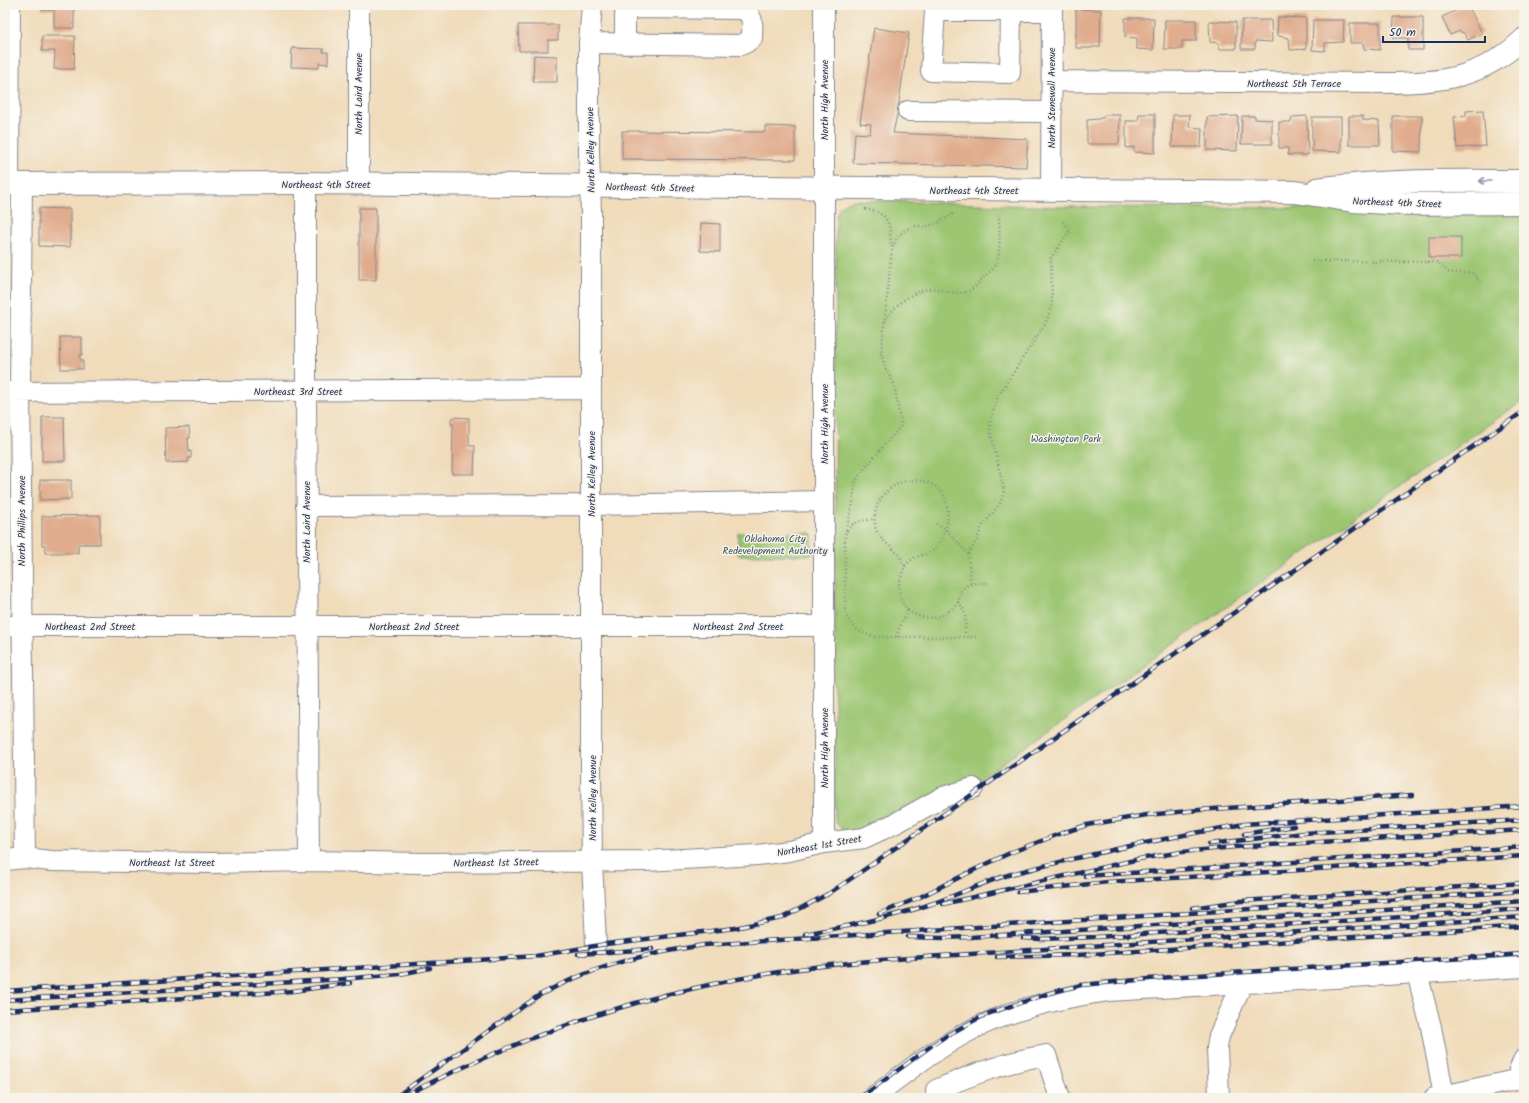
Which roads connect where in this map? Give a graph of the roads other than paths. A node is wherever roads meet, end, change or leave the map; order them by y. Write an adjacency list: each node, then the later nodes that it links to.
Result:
1 (10, 5): 14 (street, North Phillips Avenue)
2 (359, 5): 16 (street, North Laird Avenue)
3 (592, 5): 8 (street, North Kelley Avenue)
4 (824, 5): 18 (street, North High Avenue)
5 (1052, 8): 6 (street); 10 (street, North Stonewall Avenue)
6 (1011, 11): 6 (street)
7 (1524, 38): 10 (street, Northeast 5th Terrace)
8 (589, 43): 9 (street); 17 (street, North Kelley Avenue)
9 (625, 44): 9 (street)
10 (1052, 81): 12 (street, North Stonewall Avenue)
11 (908, 111): 12 (street)
12 (1052, 112): 19 (street, North Stonewall Avenue)
13 (1524, 181): 20 (main road, Northeast 4th Street, one-way to 20)
14 (12, 184): 15 (main road, Northeast 4th Street); 24 (street, North Phillips Avenue)
15 (306, 184): 16 (main road, Northeast 4th Street); 23 (street, North Laird Avenue)
16 (359, 184): 17 (main road, Northeast 4th Street)
17 (591, 186): 18 (main road, Northeast 4th Street); 22 (street, North Kelley Avenue)
18 (824, 189): 19 (main road, Northeast 4th Street); 25 (street, North High Avenue)
19 (1050, 190): 20 (main road, Northeast 4th Street)
20 (1294, 192): 21 (main road, Northeast 4th Street)
21 (1524, 203)
22 (591, 389): 23 (street, Northeast 3rd Street); 26 (street, North Kelley Avenue)
23 (306, 391): 24 (street, Northeast 3rd Street); 27 (street, North Laird Avenue)
24 (13, 392): 28 (street, North Phillips Avenue)
25 (824, 501): 26 (street); 30 (street, North High Avenue)
26 (591, 505): 27 (street); 29 (street, North Kelley Avenue)
27 (306, 506): 31 (street, North Laird Avenue)
28 (13, 626): 31 (street, Northeast 2nd Street); 34 (street, North Phillips Avenue)
29 (591, 626): 30 (street, Northeast 2nd Street); 31 (street, Northeast 2nd Street); 37 (street, North Kelley Avenue)
30 (824, 626): 33 (street, North High Avenue)
31 (307, 627): 36 (street, North Laird Avenue)
32 (973, 788): 33 (street, Northeast 1st Street)
33 (824, 843): 37 (street, Northeast 1st Street)
34 (25, 858): 35 (street, Northeast 1st Street); 36 (street, Northeast 1st Street)
35 (5, 860)
36 (309, 861): 37 (street, Northeast 1st Street)
37 (592, 862): 38 (street, North Kelley Avenue)
38 (596, 943)
39 (1524, 967): 40 (street)
40 (1418, 974): 41 (street); 44 (street)
41 (1242, 984): 45 (street); 48 (street)
42 (1524, 1059): 43 (street)
43 (1522, 1078): 44 (street)
44 (1439, 1097)
45 (872, 1098)
46 (937, 1098): 47 (street)
47 (1060, 1098)
48 (1219, 1098)

